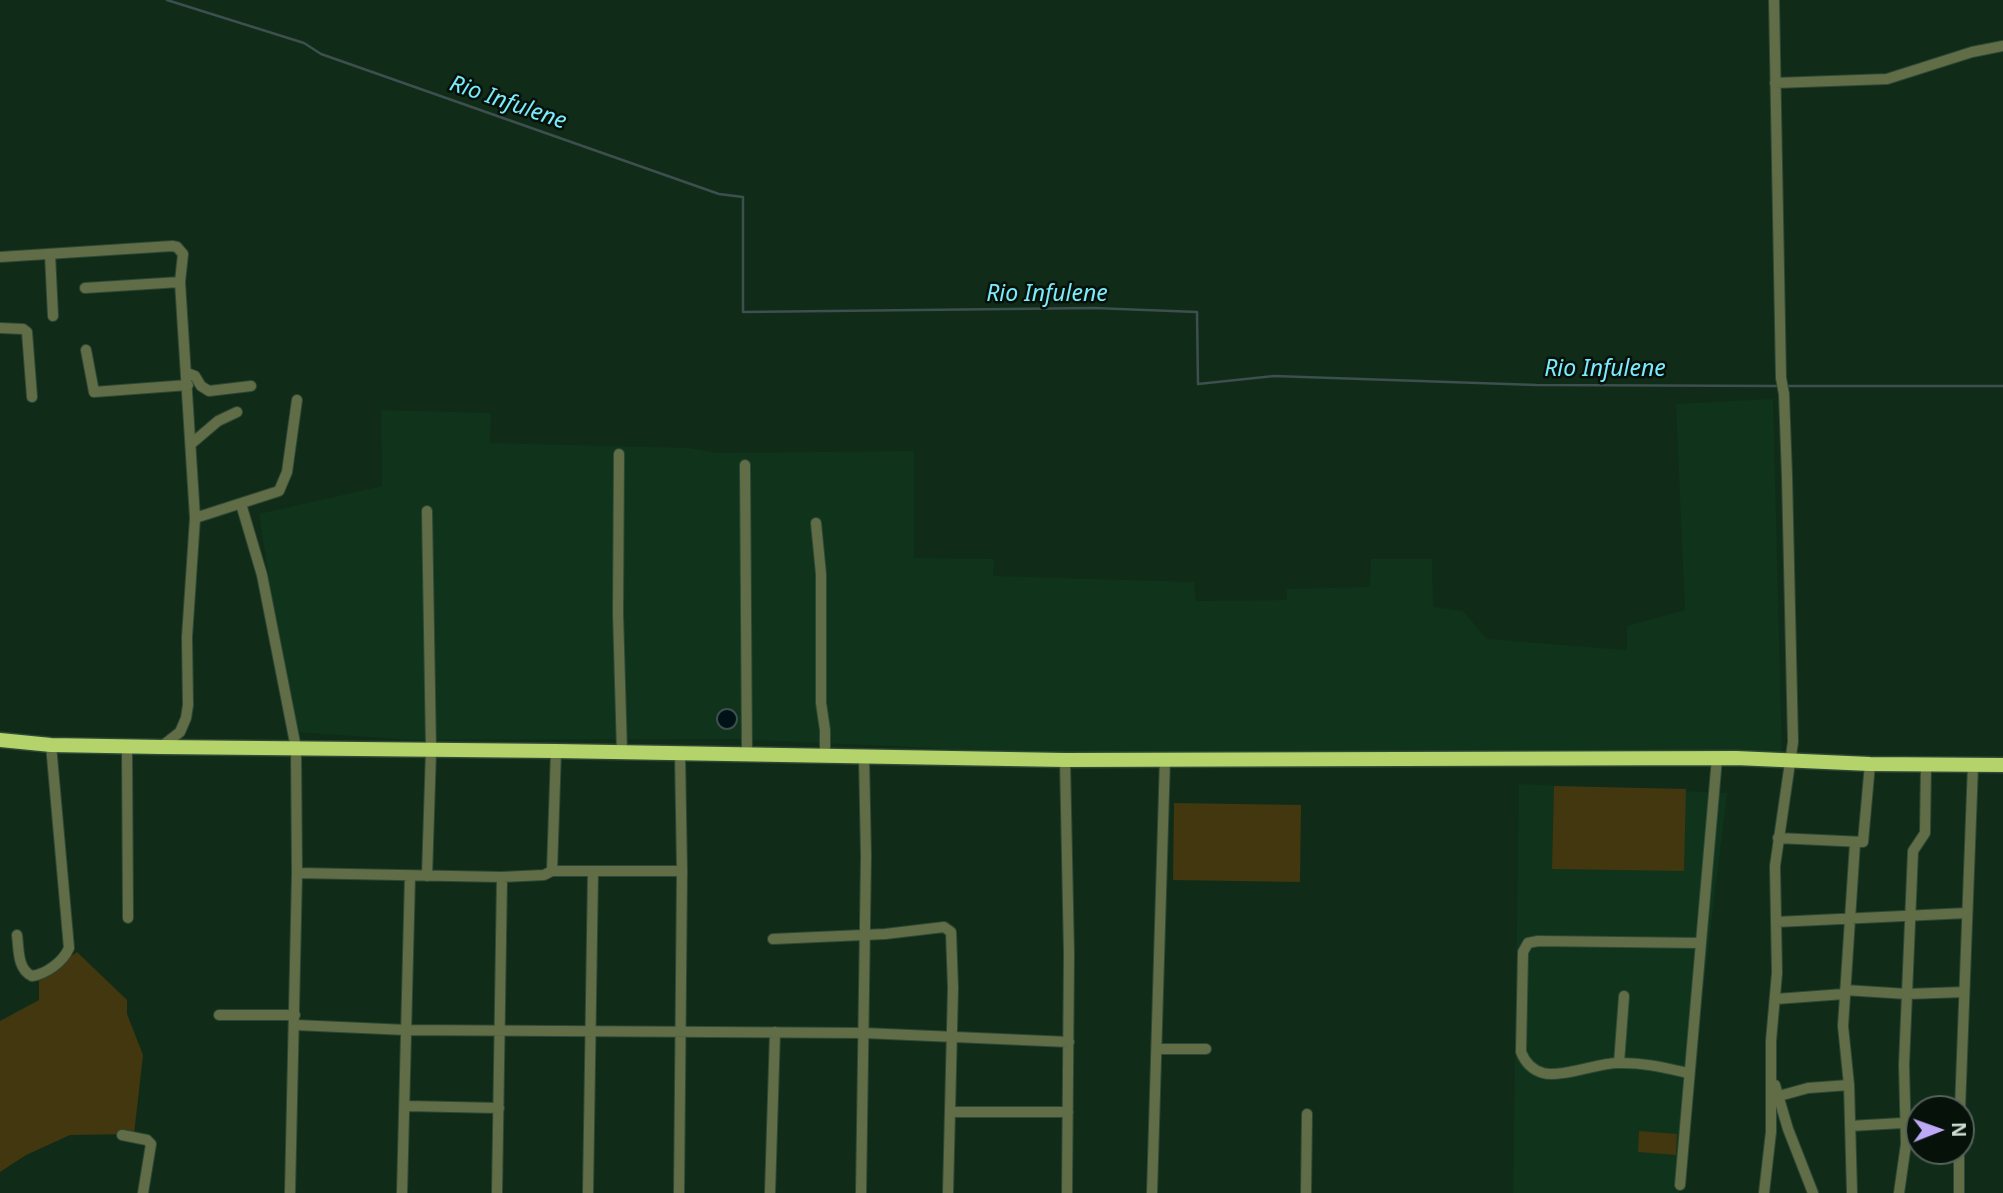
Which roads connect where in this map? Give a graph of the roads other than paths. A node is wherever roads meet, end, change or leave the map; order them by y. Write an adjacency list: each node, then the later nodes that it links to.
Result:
1 (1774, 0): 3 (street)
2 (2003, 46): 3 (street)
3 (1775, 83): 39 (street)
4 (50, 254): 5 (street); 6 (street); 8 (street)
5 (0, 257)
6 (180, 282): 7 (street); 11 (street)
7 (85, 288)
8 (53, 316)
9 (0, 328): 14 (street)
10 (86, 350): 12 (street)
11 (187, 373): 12 (street); 13 (street)
12 (188, 385): 17 (street)
13 (251, 386)
14 (32, 397)
15 (297, 400): 20 (street)
16 (237, 412): 17 (street)
17 (191, 444): 22 (street)
18 (619, 454): 31 (street)
19 (745, 465): 33 (street)
20 (241, 504): 22 (street); 28 (street)
21 (427, 511): 29 (street)
22 (195, 518): 27 (street)
23 (816, 523): 34 (street)
24 (0, 740): 25 (highway)
25 (51, 745): 26 (highway); 59 (street)
26 (127, 746): 27 (highway); 55 (street)
27 (161, 747): 28 (highway)
28 (296, 748): 29 (highway); 49 (street)
29 (431, 750): 30 (highway); 50 (street)
30 (556, 751): 31 (highway); 46 (street)
31 (622, 753): 32 (highway)
32 (680, 754): 33 (highway); 48 (street)
33 (747, 755): 34 (highway)
34 (825, 755): 35 (highway)
35 (864, 757): 38 (highway); 58 (street)
36 (1165, 758): 37 (highway); 38 (highway); 77 (street)
37 (1717, 758): 39 (highway); 61 (street)
38 (1065, 760): 76 (street)
39 (1790, 760): 40 (highway); 44 (street)
40 (1870, 764): 41 (highway); 45 (street)
41 (1926, 764): 42 (highway); 54 (street)
42 (1973, 765): 43 (highway); 53 (street)
43 (2003, 765)
44 (1778, 838): 45 (street); 57 (street)
45 (1855, 843): 56 (street)
46 (552, 871): 47 (street); 52 (street)
47 (593, 871): 48 (street); 71 (street)
48 (682, 871): 72 (street)
49 (297, 873): 51 (street); 68 (street)
50 (427, 876): 51 (street); 52 (street)
51 (410, 877): 69 (street)
52 (502, 877): 70 (street)
53 (1967, 913): 54 (street); 63 (street)
54 (1911, 916): 56 (street); 64 (street)
55 (128, 918)
56 (1849, 919): 57 (street); 62 (street)
57 (1776, 922): 66 (street)
58 (864, 934): 60 (street); 74 (street); 75 (street)
59 (17, 935)
60 (773, 939)
61 (1700, 943): 79 (street); 80 (street)
62 (1844, 992): 64 (street); 66 (street); 82 (street)
63 (1964, 992): 64 (street); 83 (street)
64 (1908, 994): 90 (street)
65 (1624, 996): 79 (street)
66 (1776, 999): 81 (street)
67 (219, 1015): 68 (street)
68 (295, 1020): 69 (street); 97 (street)
69 (407, 1030): 70 (street); 85 (street)
70 (500, 1031): 71 (street); 86 (street)
71 (589, 1031): 72 (street); 100 (street)
72 (681, 1032): 73 (street); 101 (street)
73 (775, 1032): 74 (street); 102 (street)
74 (864, 1033): 75 (street); 103 (street)
75 (951, 1038): 76 (street); 87 (street)
76 (1069, 1042): 88 (street)
77 (1157, 1049): 78 (street); 106 (street)
78 (1206, 1049)
79 (1619, 1063): 80 (street)
80 (1688, 1073): 95 (street)
81 (1772, 1078): 84 (street); 108 (street)
82 (1849, 1085): 84 (street); 91 (street)
83 (1960, 1095)
84 (1779, 1096): 109 (street)
85 (406, 1105): 86 (street); 98 (street)
86 (499, 1108): 99 (street)
87 (950, 1111): 88 (street); 104 (street)
88 (1068, 1112): 105 (street)
89 (1307, 1114): 107 (street)
90 (1905, 1122): 91 (street)
91 (1850, 1126): 110 (street)
92 (122, 1135): 96 (street)
93 (1905, 1154): 111 (street)
94 (1959, 1165): 112 (street)
95 (1680, 1185)
96 (143, 1193)
97 (290, 1193)
98 (402, 1193)
99 (497, 1193)
100 (588, 1193)
101 (680, 1193)
102 (770, 1193)
103 (861, 1193)
104 (948, 1193)
105 (1067, 1193)
106 (1152, 1193)
107 (1306, 1193)
108 (1764, 1193)
109 (1813, 1193)
110 (1852, 1193)
111 (1899, 1193)
112 (1958, 1193)

